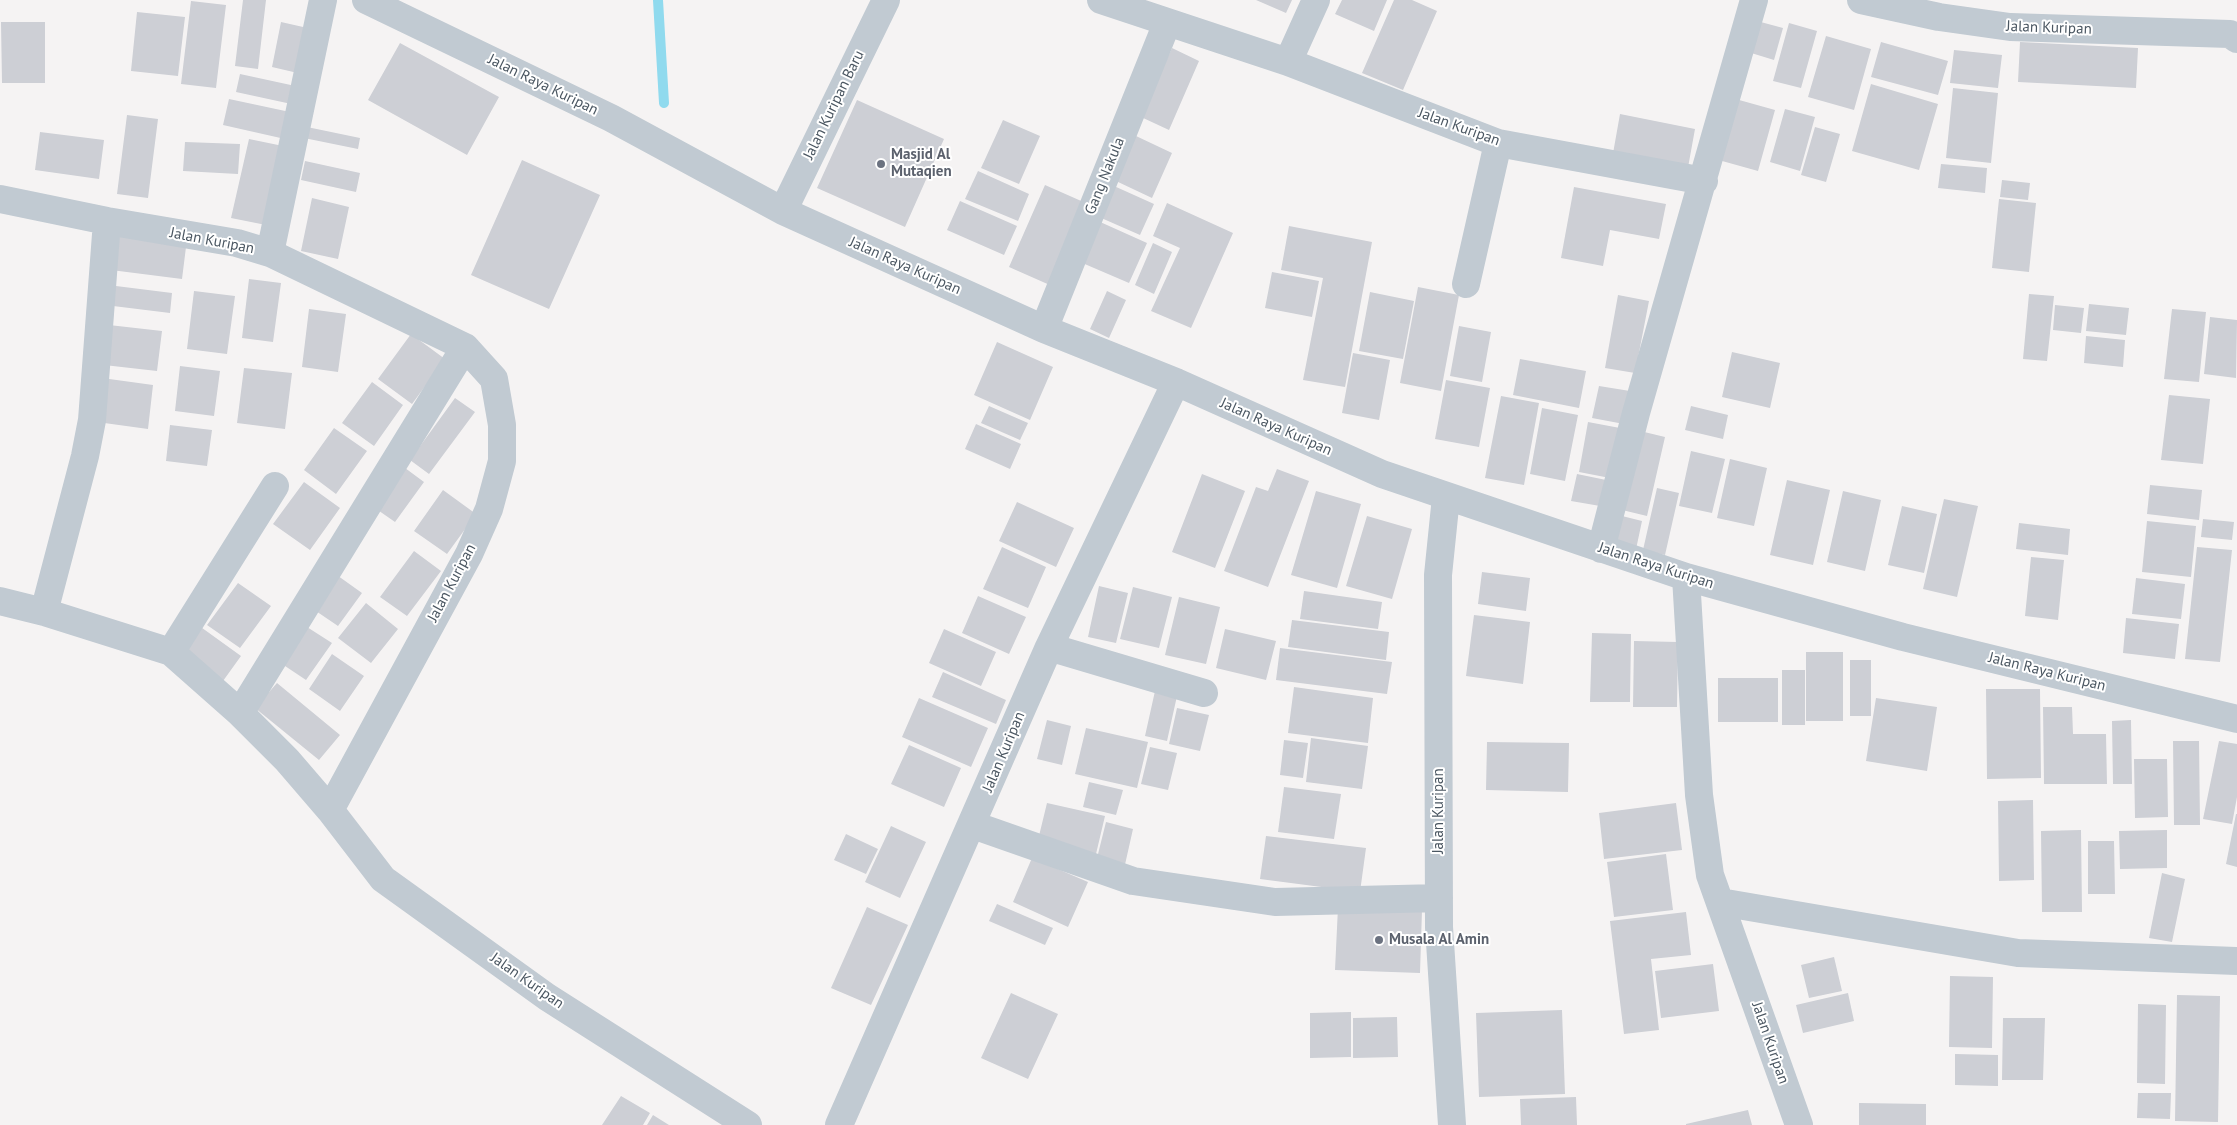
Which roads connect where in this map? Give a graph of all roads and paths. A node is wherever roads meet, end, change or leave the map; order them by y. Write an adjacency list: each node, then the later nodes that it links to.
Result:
1 (323, 0): 16 (street)
2 (366, 0): 14 (street, Jalan Raya Kuripan)
3 (886, 0): 14 (street, Jalan Kuripan Baru)
4 (1101, 0): 8 (street, Jalan Kuripan)
5 (1316, 0): 10 (street)
6 (1754, 0): 12 (street)
7 (1861, 0): 9 (street, Jalan Kuripan)
8 (1167, 24): 10 (street, Jalan Kuripan); 18 (street, Gang Nakula)
9 (2237, 39)
10 (1288, 62): 11 (street, Jalan Kuripan)
11 (1498, 143): 12 (street, Jalan Kuripan); 17 (street)
12 (1704, 181): 23 (street)
13 (0, 199): 15 (street, Jalan Kuripan)
14 (783, 210): 18 (street, Jalan Raya Kuripan)
15 (107, 221): 16 (street, Jalan Kuripan); 26 (street)
16 (270, 253): 19 (street, Jalan Kuripan)
17 (1466, 284)
18 (1044, 329): 20 (street, Jalan Raya Kuripan)
19 (466, 347): 30 (street); 32 (street, Jalan Kuripan)
20 (1176, 382): 22 (street, Jalan Raya Kuripan); 27 (street, Jalan Kuripan)
21 (275, 486): 28 (street)
22 (1446, 497): 23 (street, Jalan Raya Kuripan); 34 (street, Jalan Kuripan)
23 (1601, 549): 24 (street, Jalan Raya Kuripan)
24 (1686, 577): 31 (street, Jalan Raya Kuripan); 35 (street, Jalan Kuripan)
25 (0, 601): 26 (street, Jalan Kuripan)
26 (44, 612): 28 (street, Jalan Kuripan)
27 (1049, 647): 29 (street); 33 (street, Jalan Kuripan)
28 (171, 652): 30 (street, Jalan Kuripan)
29 (1204, 693)
30 (240, 714): 32 (street, Jalan Kuripan)
31 (2237, 719)
32 (330, 810): 37 (street, Jalan Kuripan)
33 (973, 825): 34 (street); 38 (street, Jalan Kuripan)
34 (1439, 898): 39 (street, Jalan Kuripan)
35 (1720, 902): 36 (street); 40 (street, Jalan Kuripan)
36 (2237, 961)
37 (748, 1125)
38 (839, 1125)
39 (1452, 1125)
40 (1799, 1125)

